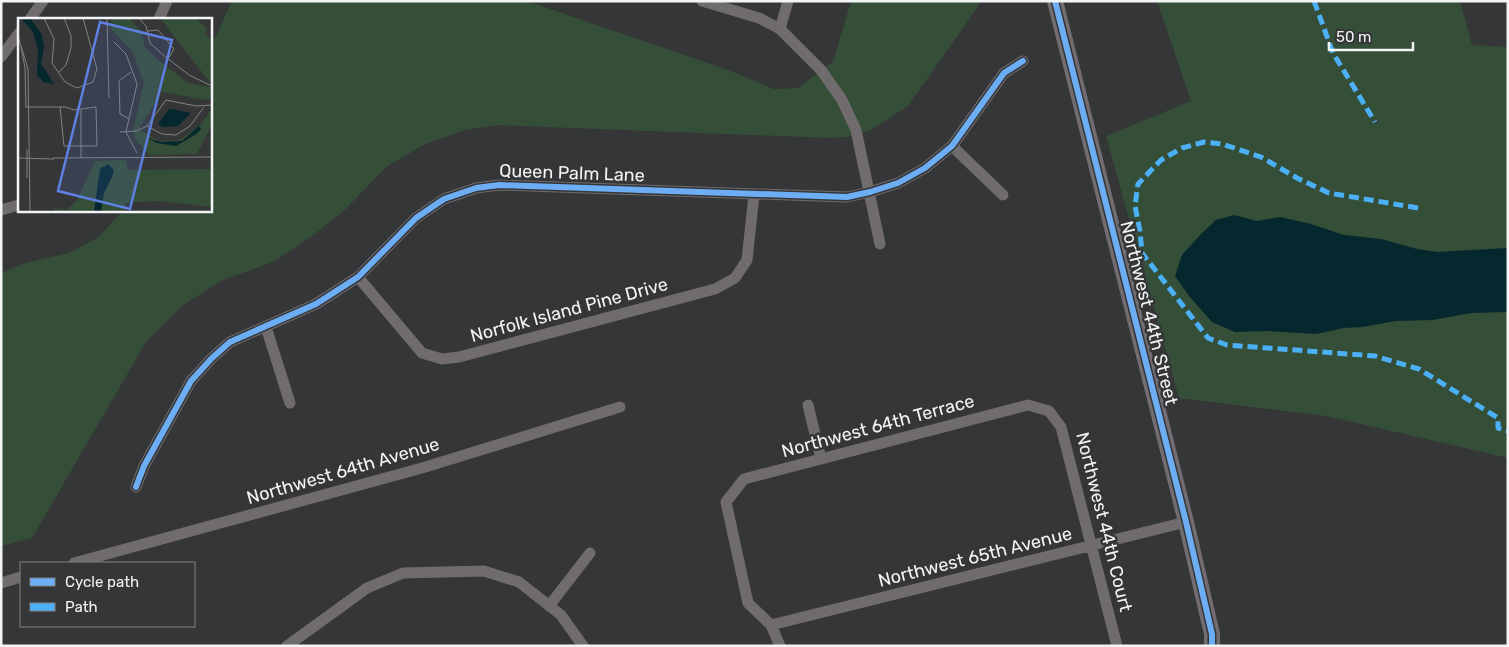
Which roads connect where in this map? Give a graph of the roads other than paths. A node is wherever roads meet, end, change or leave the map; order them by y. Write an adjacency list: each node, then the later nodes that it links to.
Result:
1 (43, 1): 6 (street)
2 (168, 1): 7 (street)
3 (702, 1): 8 (street)
4 (788, 1): 8 (street)
5 (1054, 1): 27 (street, Northwest 44th Street)
6 (31, 18)
7 (160, 18)
8 (780, 29): 13 (street)
9 (18, 34): 10 (street)
10 (1, 56)
11 (1023, 61): 12 (street, Queen Palm Lane)
12 (952, 146): 13 (street, Queen Palm Lane); 15 (street)
13 (870, 192): 14 (street, Queen Palm Lane); 18 (street)
14 (754, 195): 19 (street, Queen Palm Lane); 19 (street, Norfolk Island Pine Drive)
15 (1003, 195)
16 (18, 205): 17 (street)
17 (1, 210)
18 (880, 244)
19 (358, 277): 20 (street, Queen Palm Lane)
20 (266, 327): 21 (street); 26 (street, Queen Palm Lane)
21 (290, 403)
22 (808, 405): 25 (street)
23 (620, 407): 30 (street, Northwest 64th Avenue)
24 (1049, 411): 25 (street, Northwest 64th Terrace); 28 (street, Northwest 44th Court)
25 (821, 459): 34 (street, Northwest 64th Terrace)
26 (136, 487)
27 (1186, 522): 28 (street, Northwest 65th Avenue); 35 (street, Northwest 44th Street)
28 (1092, 546): 34 (street, Northwest 65th Avenue); 39 (street, Northwest 44th Court)
29 (590, 553): 33 (street)
30 (78, 562)
31 (20, 577): 32 (street)
32 (1, 583)
33 (549, 606): 36 (street); 37 (street)
34 (771, 625): 38 (street)
35 (1214, 642)
36 (287, 646)
37 (583, 646)
38 (780, 646)
39 (1117, 646)

